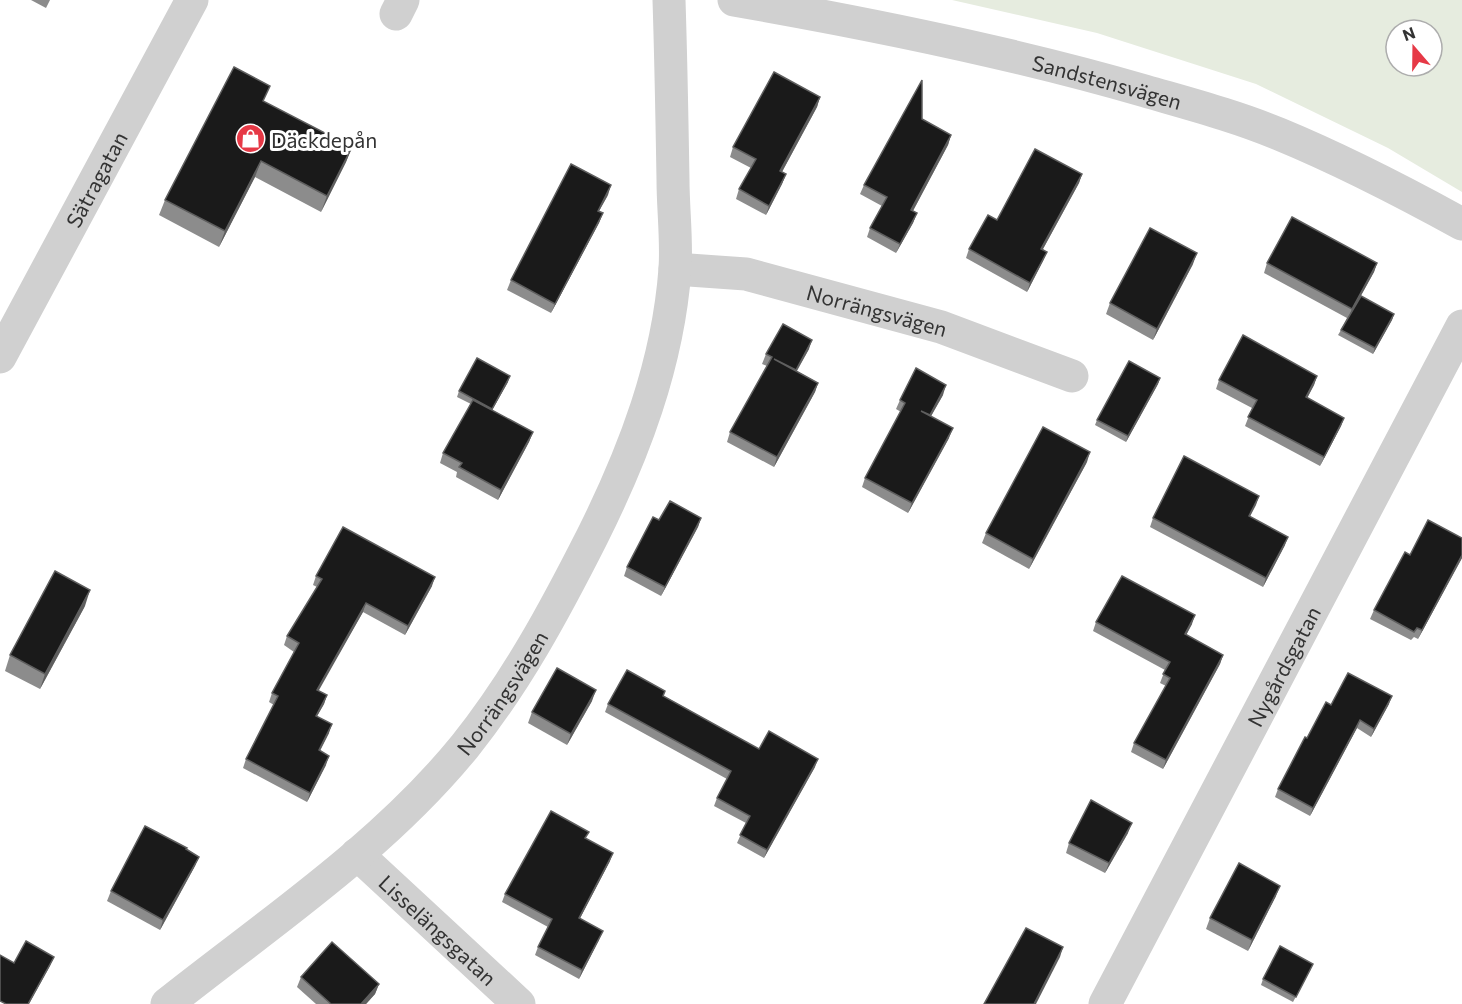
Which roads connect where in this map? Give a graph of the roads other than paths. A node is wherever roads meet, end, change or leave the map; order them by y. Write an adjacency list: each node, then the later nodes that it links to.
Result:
1 (192, 0): 7 (street, Sätragatan)
2 (669, 0): 5 (street, Norrängsvägen)
3 (734, 0): 4 (street, Sandstensvägen)
4 (1462, 224)
5 (675, 269): 8 (street, Norrängsvägen); 9 (street, Norrängsvägen)
6 (1462, 326): 12 (street, Nygårdsgatan)
7 (0, 357)
8 (1072, 376)
9 (357, 854): 10 (street, Norrängsvägen); 11 (street, Lisselängsgatan)
10 (167, 1004)
11 (519, 1004)
12 (1105, 1004)

